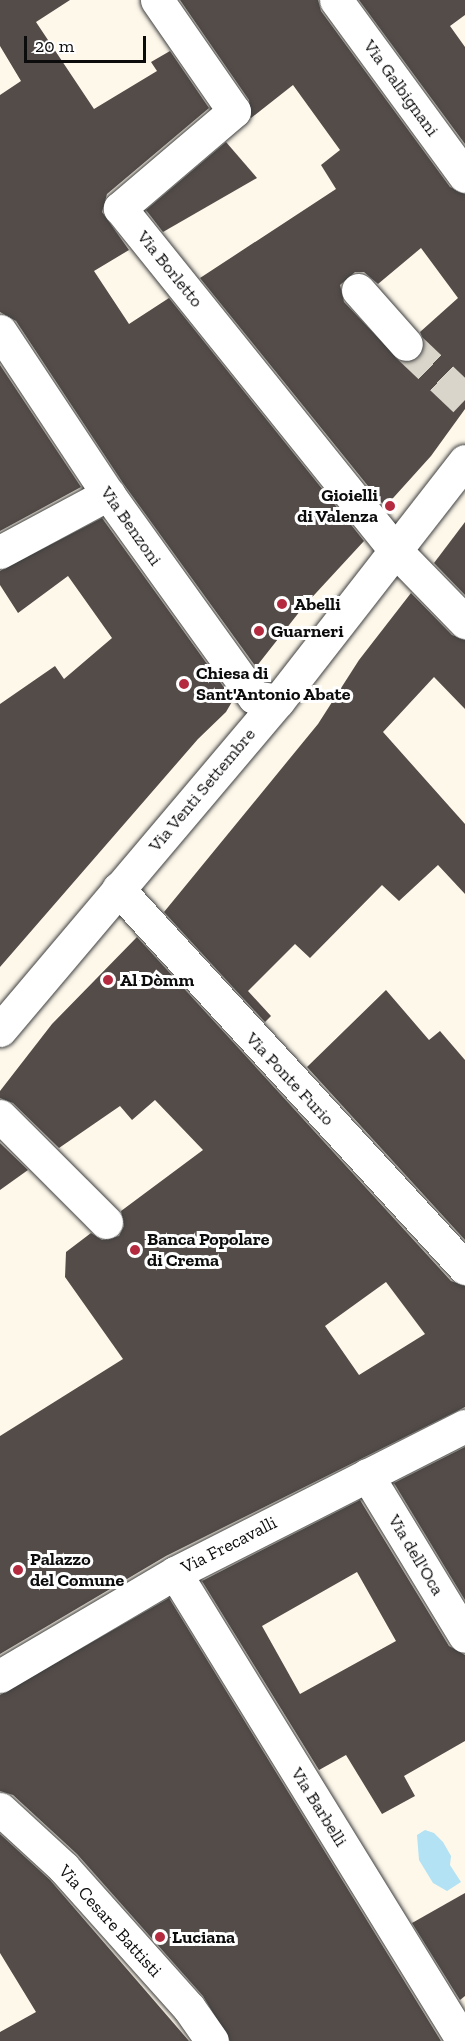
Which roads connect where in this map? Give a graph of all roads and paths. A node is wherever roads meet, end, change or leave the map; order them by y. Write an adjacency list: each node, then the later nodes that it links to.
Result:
1 (157, 0): 10 (street, Via Borletto)
2 (336, 0): 3 (street, Via Galbignani)
3 (465, 176)
4 (358, 290): 6 (street)
5 (0, 331): 8 (street, Via Benzoni)
6 (406, 344)
7 (465, 461): 10 (street, Via Venti Settembre)
8 (108, 494): 9 (street); 12 (street, Via Benzoni)
9 (0, 552)
10 (397, 552): 11 (street); 12 (street, Via Venti Settembre)
11 (465, 622)
12 (278, 701): 13 (street, Via Venti Settembre)
13 (118, 889): 14 (street, Via Venti Settembre); 17 (street, Via Ponte Furio)
14 (0, 1030)
15 (0, 1116): 16 (street)
16 (106, 1222)
17 (465, 1268)
18 (465, 1426): 19 (street, Via Frecavalli)
19 (367, 1475): 20 (street, Via Frecavalli); 21 (street, Via dell'Oca)
20 (175, 1573): 22 (street, Via Frecavalli); 25 (street, Via Barbelli)
21 (465, 1636)
22 (0, 1676)
23 (0, 1809): 24 (street, Via Cesare Battisti)
24 (212, 2041)
25 (463, 2041)

